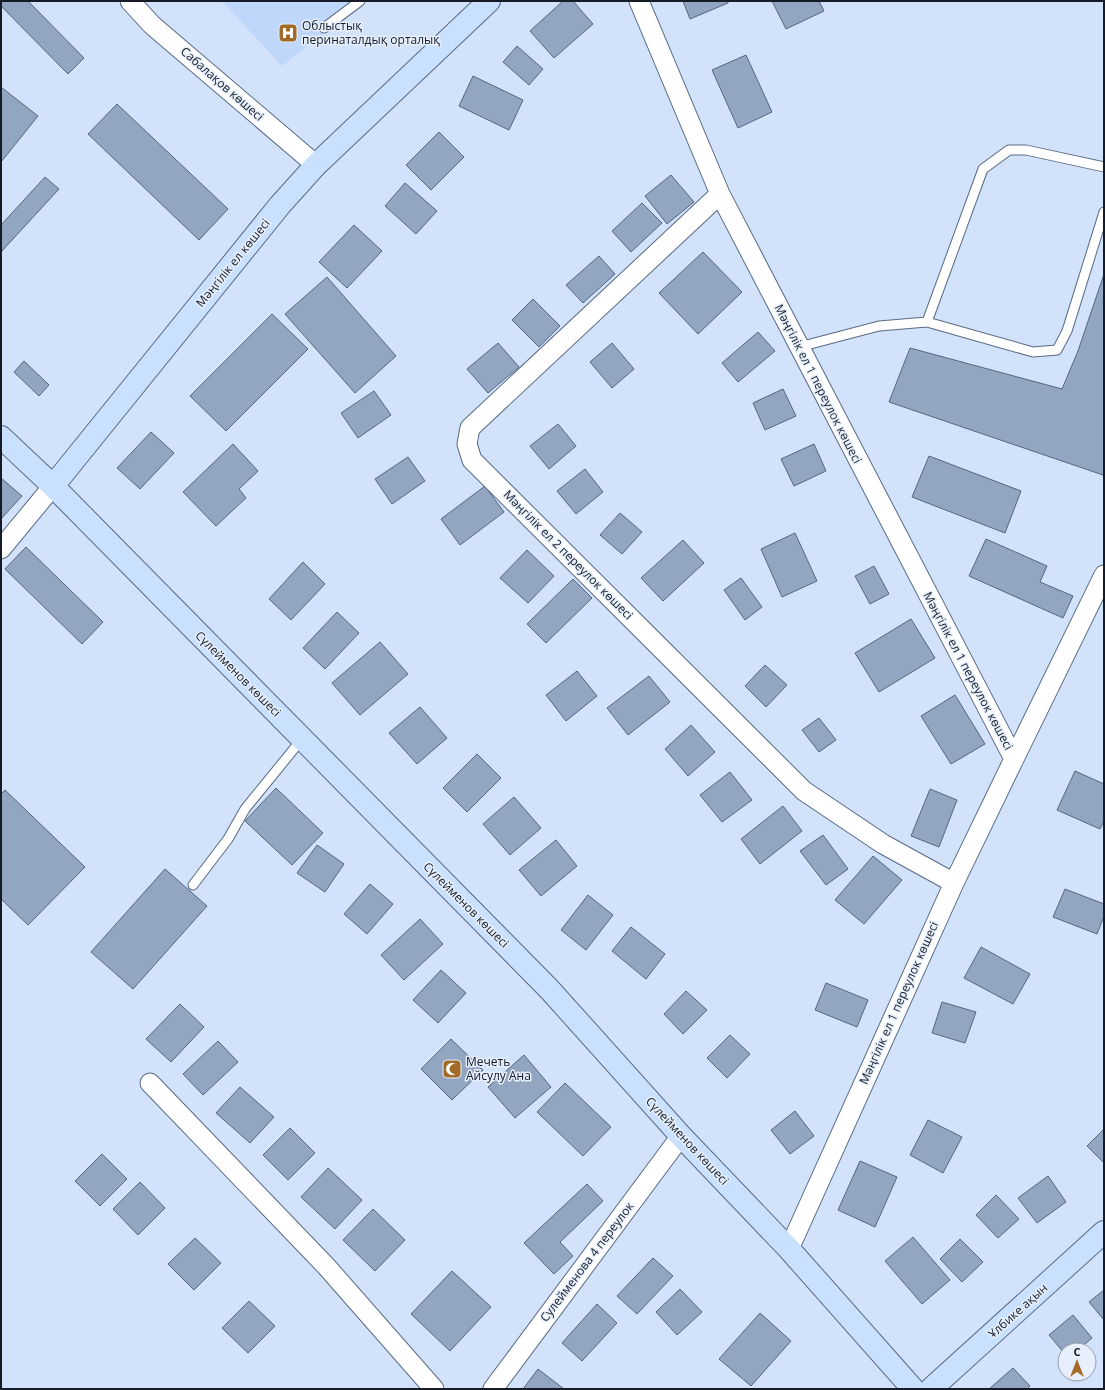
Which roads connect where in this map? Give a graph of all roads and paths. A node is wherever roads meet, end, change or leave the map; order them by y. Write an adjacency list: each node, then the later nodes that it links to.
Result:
1 (130, 1): 6 (street, Сабалақов көшесі)
2 (360, 1): 5 (lane)
3 (489, 1): 6 (main road, Мәңгілік ел көшесі)
4 (639, 1): 8 (street, Мәңгілік ел 1 переулок көшесі)
5 (324, 28)
6 (316, 165): 13 (main road, Мәңгілік ел көшесі)
7 (1104, 167): 10 (lane)
8 (720, 194): 11 (street, Мәңгілік ел 1 переулок көшесі); 18 (street, Мәңгілік ел 2 переулок көшесі)
9 (1104, 212): 10 (lane)
10 (927, 322): 11 (lane)
11 (800, 347): 17 (street, Мәңгілік ел 1 переулок көшесі)
12 (1, 437): 13 (main road, Сүлейменов көшесі)
13 (53, 486): 14 (street, Мәңгілік ел көшесі); 16 (main road, Сүлейменов көшесі)
14 (1, 548)
15 (1104, 575): 17 (street, Мәңгілік ел 1 переулок көшесі)
16 (302, 739): 19 (lane); 21 (main road, Сүлейменов көшесі)
17 (1014, 759): 18 (street, Мәңгілік ел 1 переулок көшесі)
18 (954, 883): 23 (street, Мәңгілік ел 1 переулок көшесі)
19 (193, 885)
20 (150, 1083): 24 (street)
21 (681, 1136): 23 (main road, Сүлейменов көшесі); 25 (street, Сулейменова 4 переулок)
22 (1104, 1232): 27 (main road, Ұлбике ақын)
23 (788, 1249): 26 (main road, Сүлейменов көшесі)
24 (434, 1389)
25 (493, 1389)
26 (913, 1389)
27 (931, 1389)

